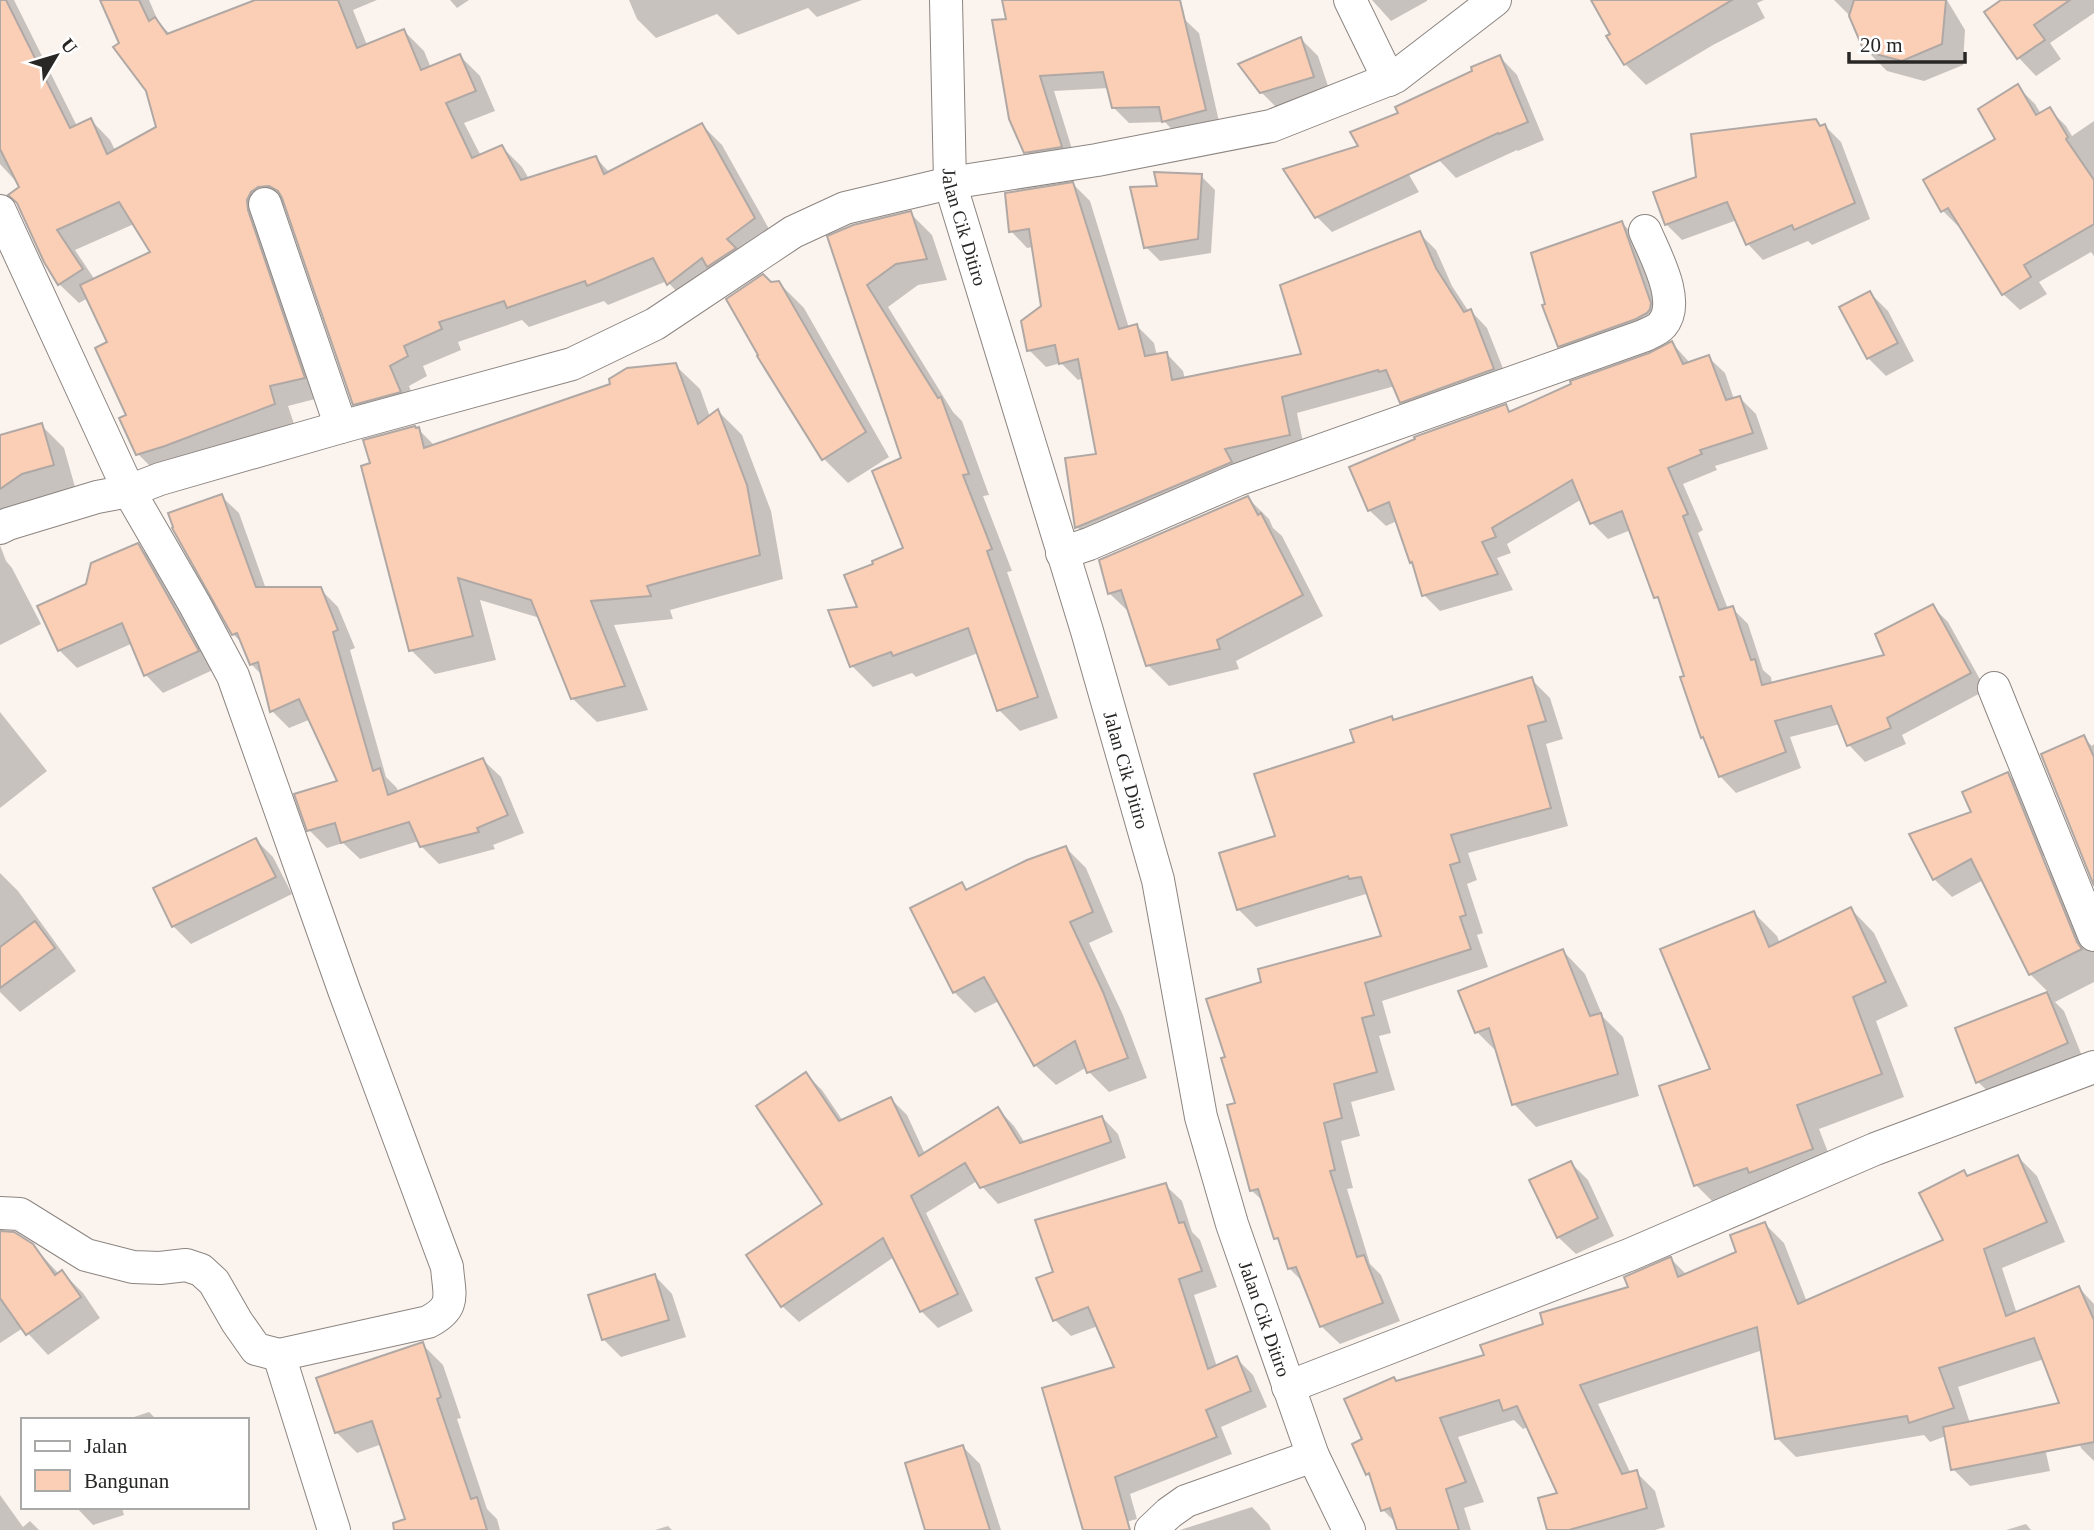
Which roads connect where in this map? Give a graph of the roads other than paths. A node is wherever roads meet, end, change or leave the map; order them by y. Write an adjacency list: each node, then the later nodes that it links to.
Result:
1 (946, 0): 5 (street, Jalan Cik Ditiro)
2 (1350, 0): 4 (street)
3 (1495, 0): 4 (street)
4 (1389, 80): 5 (street)
5 (950, 183): 9 (street); 12 (street, Jalan Cik Ditiro)
6 (265, 204): 9 (street)
7 (0, 211): 10 (street)
8 (1645, 231): 12 (street)
9 (341, 427): 10 (street)
10 (129, 491): 11 (street); 17 (street)
11 (0, 528)
12 (1062, 553): 18 (street, Jalan Cik Ditiro)
13 (1994, 688): 14 (street)
14 (2094, 935)
15 (2094, 1067): 18 (street)
16 (0, 1213): 17 (street)
17 (279, 1355): 20 (street)
18 (1288, 1387): 19 (street, Jalan Cik Ditiro)
19 (1313, 1456): 21 (street); 22 (street, Jalan Cik Ditiro)
20 (334, 1530)
21 (1151, 1530)
22 (1349, 1530)

